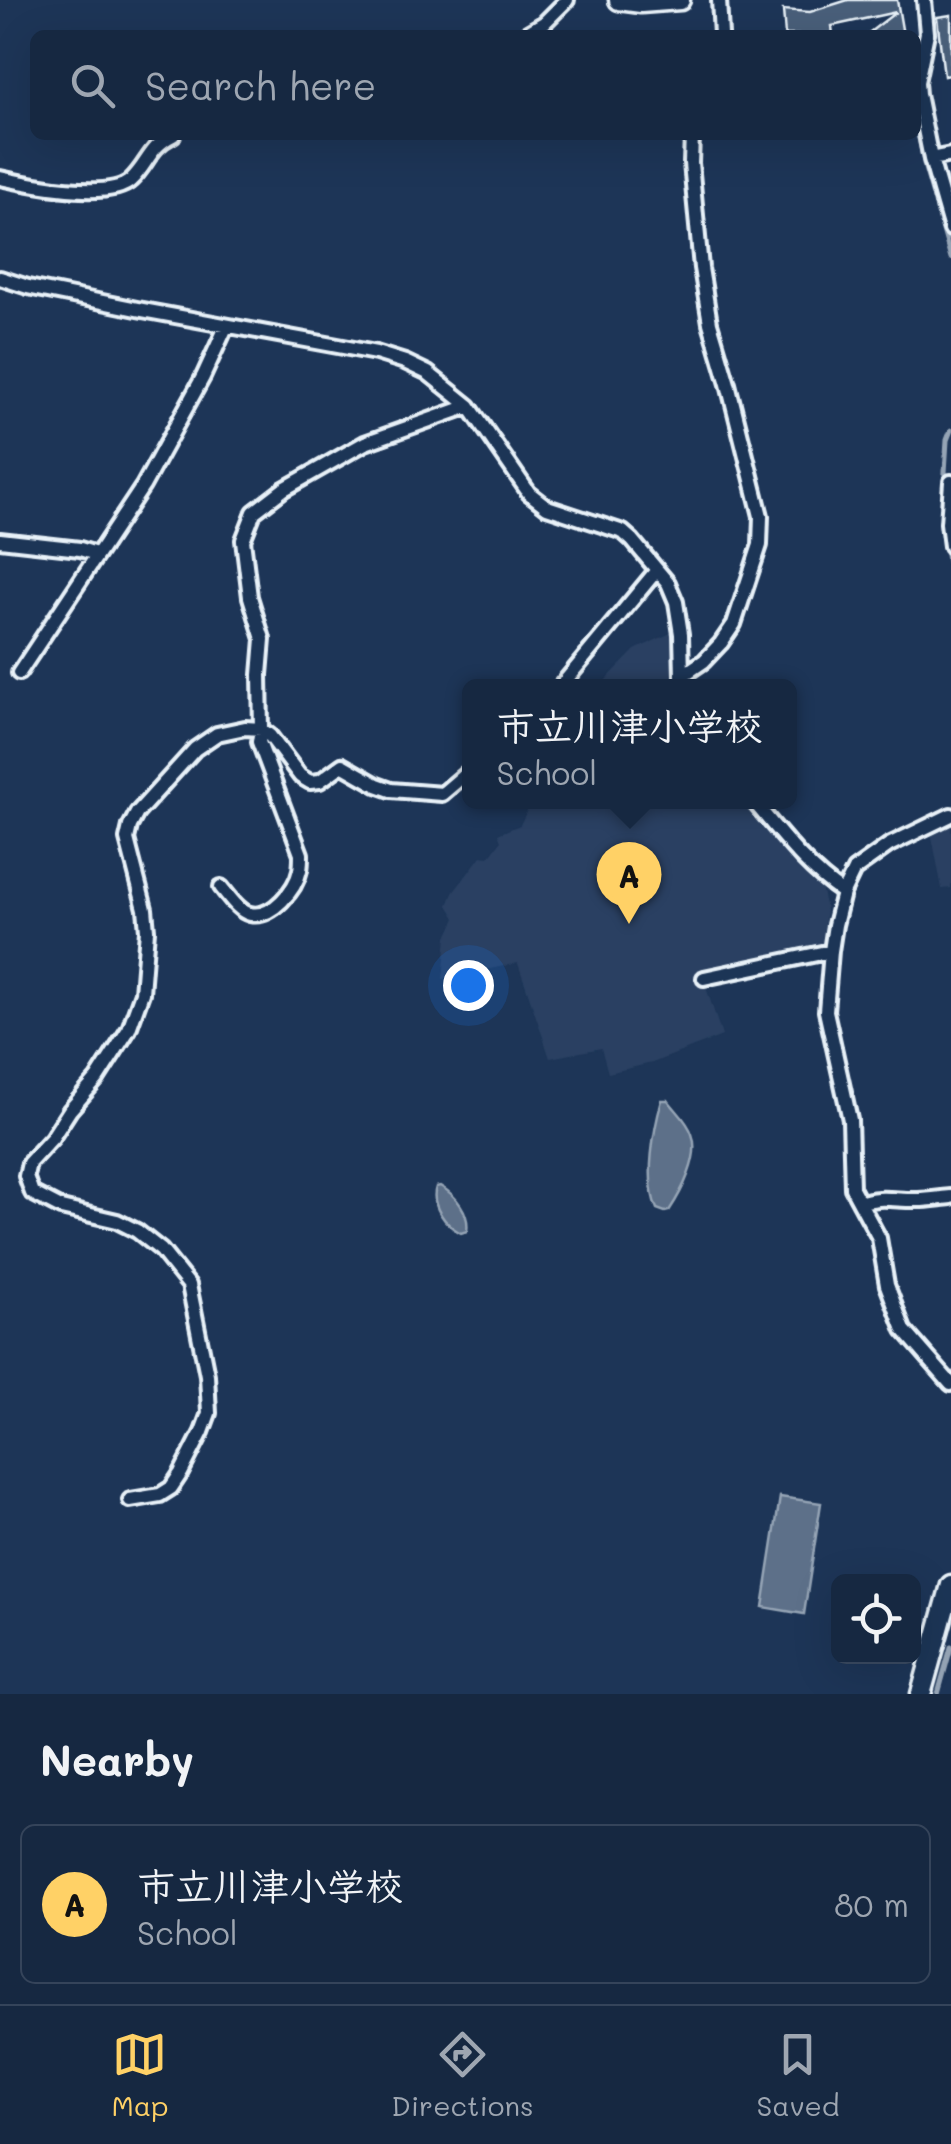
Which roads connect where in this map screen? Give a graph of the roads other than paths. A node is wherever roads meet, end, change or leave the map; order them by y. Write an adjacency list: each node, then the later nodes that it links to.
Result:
1 (567, 0): 6 (street)
2 (619, 0): 3 (street)
3 (680, 0)
4 (719, 0): 7 (street)
5 (924, 0): 8 (street)
6 (532, 30)
7 (723, 30)
8 (921, 63)
9 (921, 109): 13 (street)
10 (164, 140): 14 (street)
11 (692, 140): 27 (street)
12 (951, 155): 13 (street)
13 (931, 160): 15 (street)
14 (0, 178)
15 (951, 229)
16 (0, 278): 17 (street)
17 (226, 327): 18 (street); 22 (street)
18 (470, 406): 23 (street); 28 (street)
19 (951, 482): 21 (street)
20 (0, 540): 22 (street)
21 (951, 546)
22 (96, 554): 24 (street)
23 (657, 570): 25 (street); 26 (street)
24 (19, 673)
25 (566, 679)
26 (683, 679)
27 (685, 679)
28 (261, 729): 29 (street); 32 (street); 39 (street)
29 (462, 778)
30 (760, 809): 33 (street)
31 (951, 815): 33 (street)
32 (221, 887)
33 (843, 893): 34 (street)
34 (831, 952): 35 (street); 37 (street)
35 (704, 978)
36 (951, 1197): 37 (street)
37 (860, 1204): 38 (street)
38 (951, 1384)
39 (130, 1500)
40 (951, 1585): 41 (street)
41 (920, 1694)

